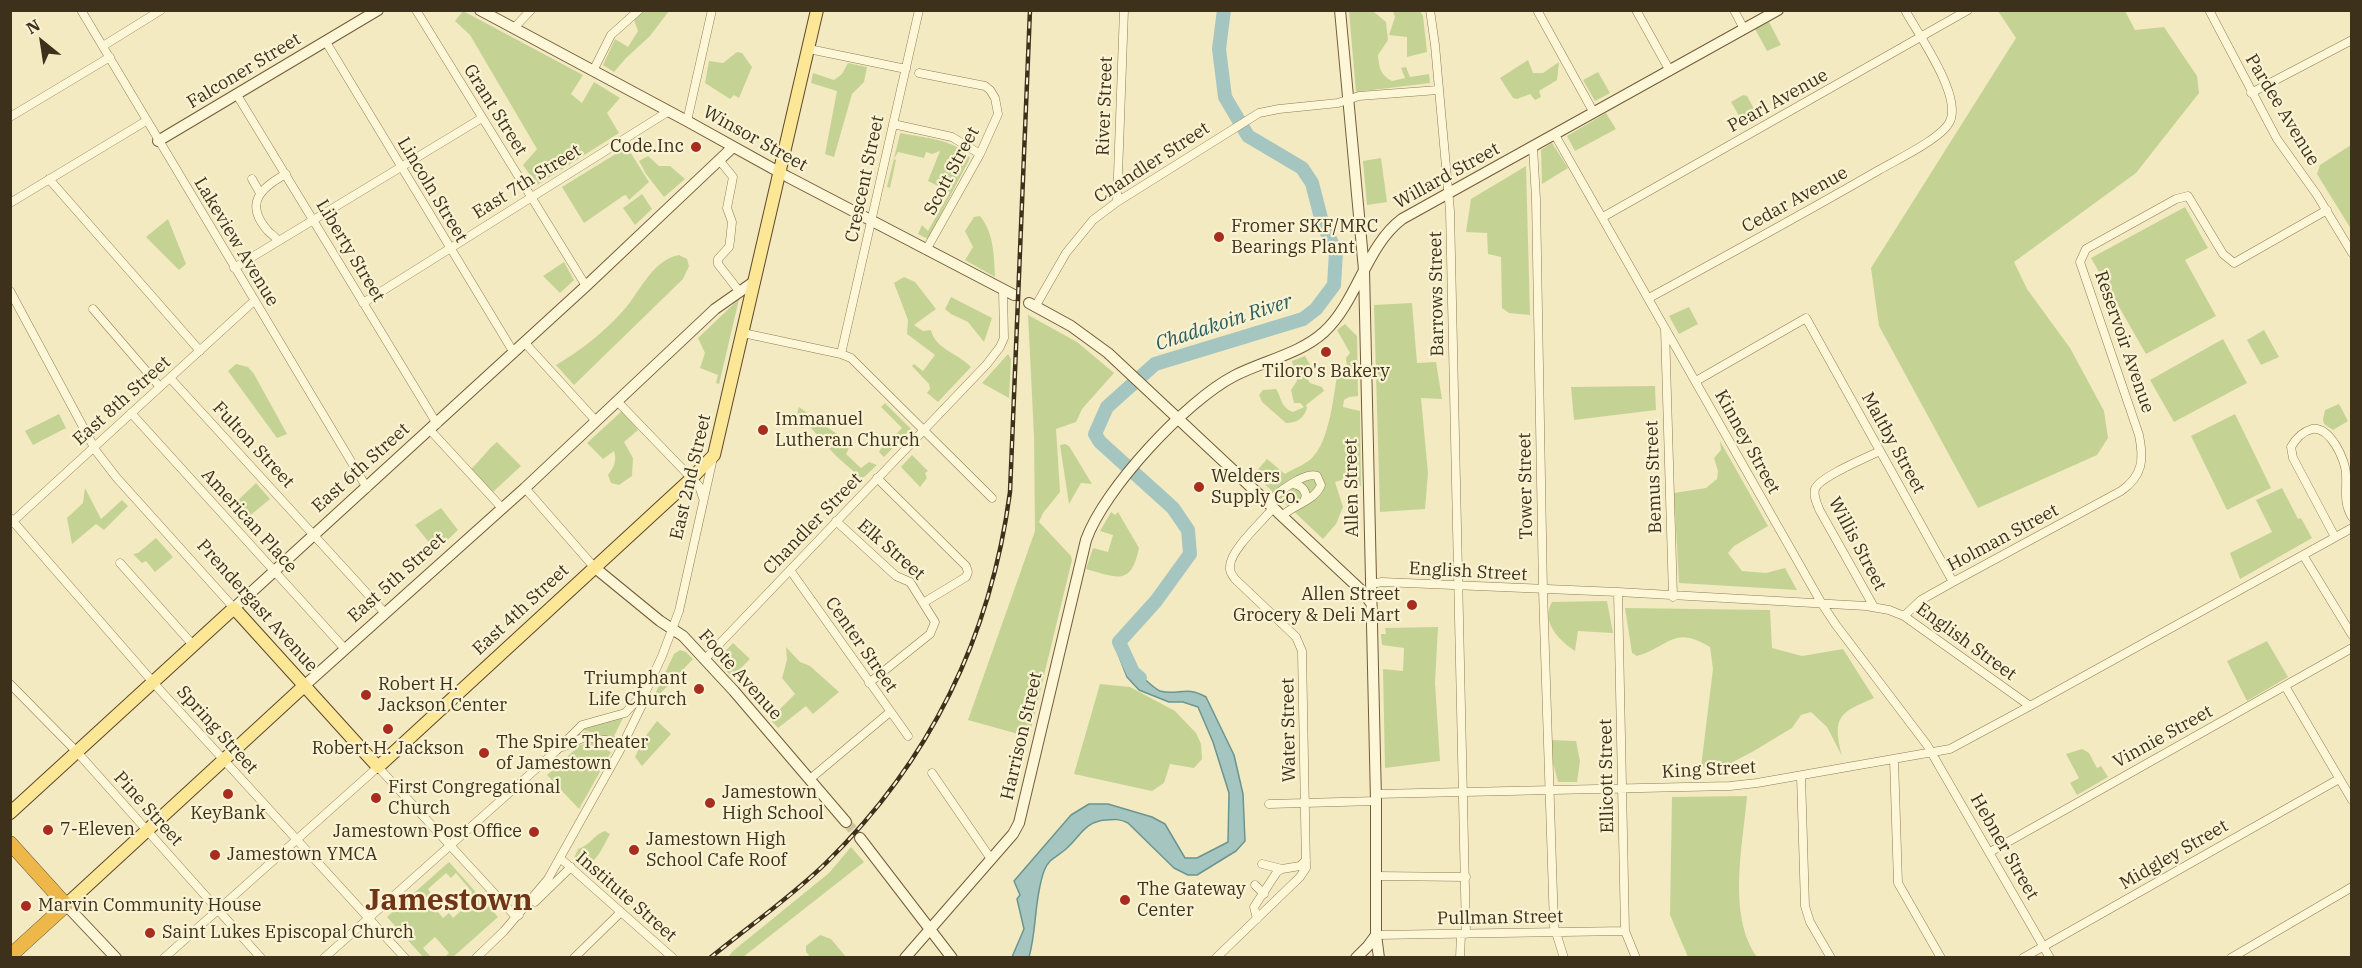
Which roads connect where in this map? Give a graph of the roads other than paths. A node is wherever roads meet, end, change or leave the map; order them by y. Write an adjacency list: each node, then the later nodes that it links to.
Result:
1 (81, 10): 26 (street, Lakeview Avenue)
2 (161, 10): 26 (street)
3 (378, 10): 25 (street, Falconer Street)
4 (416, 10): 40 (street, Grant Street)
5 (480, 10): 21 (street, Winsor Street)
6 (531, 10): 21 (street)
7 (639, 10): 30 (street)
8 (712, 10): 42 (street)
9 (817, 10): 27 (main road, East 2nd Street)
10 (919, 10): 29 (street, Crescent Street)
11 (1124, 10): 58 (street, River Street)
12 (1340, 10): 36 (street, Allen Street)
13 (1430, 10): 33 (street, Barrows Street)
14 (1537, 10): 38 (street)
15 (1636, 10): 31 (street)
16 (1734, 10): 22 (street)
17 (1778, 10): 22 (street, Willard Street)
18 (1905, 10): 23 (street)
19 (1968, 10): 23 (street, Pearl Avenue)
20 (2209, 10): 34 (street, Pardee Avenue)
21 (514, 28): 30 (street, Winsor Street)
22 (1744, 29): 31 (street, Willard Street)
23 (1921, 38): 61 (street, Pearl Avenue); 75 (street, Cedar Avenue)
24 (2352, 40): 34 (street)
25 (326, 42): 35 (street, Falconer Street); 50 (street, Lincoln Street)
26 (103, 46): 28 (street, Lakeview Avenue)
27 (808, 49): 29 (street); 51 (main road, East 2nd Street)
28 (110, 57): 39 (street); 41 (street, Lakeview Avenue)
29 (906, 69): 43 (street, Crescent Street)
30 (593, 71): 37 (street, Winsor Street)
31 (1670, 71): 38 (street, Willard Street)
32 (919, 73): 48 (street, Scott Street)
33 (1438, 90): 36 (street); 56 (street, Barrows Street)
34 (2252, 93): 60 (street, Pardee Avenue)
35 (237, 95): 45 (street, Falconer Street); 52 (street, Liberty Street)
36 (1350, 99): 58 (street, Chandler Street); 69 (street, Allen Street)
37 (669, 111): 42 (street, Winsor Street); 57 (street, East 7th Street)
38 (1594, 113): 44 (street, Willard Street)
39 (10, 117)
40 (482, 118): 50 (street); 57 (street, Grant Street)
41 (146, 121): 45 (street, Lakeview Avenue); 53 (street)
42 (687, 121): 46 (street, Winsor Street)
43 (892, 124): 48 (street); 63 (street, Crescent Street)
44 (1555, 135): 47 (street, Willard Street); 61 (street, Kinney Street)
45 (158, 141): 68 (street, Lakeview Avenue)
46 (733, 147): 49 (street, East 6th Street); 51 (street, Winsor Street)
47 (1533, 147): 56 (street, Willard Street); 127 (street, Tower Street)
48 (980, 154): 66 (street, Scott Street)
49 (720, 161): 71 (street, East 6th Street); 73 (street)
50 (401, 167): 62 (street); 65 (street, Lincoln Street)
51 (780, 173): 63 (street, Winsor Street); 70 (main road, East 2nd Street)
52 (286, 174): 55 (street); 62 (street, Liberty Street)
53 (50, 179): 59 (street); 84 (street)
54 (252, 179): 55 (street)
55 (260, 193): 64 (street)
56 (1449, 194): 69 (street, Willard Street); 126 (street, Barrows Street)
57 (531, 197): 65 (street, East 7th Street); 71 (street, Grant Street)
58 (1116, 202): 78 (street, Chandler Street)
59 (10, 203)
60 (2326, 210): 67 (street, Pardee Avenue); 105 (street, Reservoir Avenue)
61 (1603, 218): 75 (street, Kinney Street)
62 (313, 220): 64 (street); 77 (street, Liberty Street)
63 (872, 222): 66 (street, Winsor Street); 86 (street, Crescent Street)
64 (278, 241): 68 (street)
65 (451, 249): 77 (street, East 7th Street); 85 (street, Lincoln Street)
66 (926, 250): 74 (street, Winsor Street)
67 (2352, 253)
68 (234, 268): 76 (street, Lakeview Avenue)
69 (1364, 270): 93 (street, Willard Street); 124 (street, Allen Street)
70 (755, 281): 73 (street, East 5th Street); 81 (main road, East 2nd Street)
71 (586, 286): 82 (street, East 6th Street)
72 (10, 291): 97 (street, Prendergast Avenue)
73 (739, 291): 91 (street, East 5th Street)
74 (1009, 293): 96 (street, Chandler Street)
75 (1649, 298): 80 (street, Kinney Street)
76 (254, 301): 84 (street, East 8th Street); 103 (street, Lakeview Avenue)
77 (363, 303): 95 (street, Liberty Street)
78 (1032, 305): 93 (street)
79 (93, 309): 90 (street)
80 (1665, 328): 83 (street, Kinney Street); 87 (street, Bemus Street)
81 (743, 333): 86 (street); 99 (main road, East 2nd Street)
82 (525, 343): 85 (street, East 6th Street); 94 (street)
83 (1674, 344): 87 (street); 89 (street, Kinney Street)
84 (200, 351): 88 (street, East 8th Street)
85 (514, 353): 95 (street, East 6th Street)
86 (841, 354): 96 (street)
87 (1667, 356): 129 (street, Bemus Street)
88 (170, 378): 90 (street, East 8th Street); 115 (street, Fulton Street)
89 (1696, 381): 98 (street, Maltby Street); 132 (street, Kinney Street)
90 (160, 387): 92 (street, East 8th Street)
91 (617, 401): 94 (street, East 5th Street); 100 (street)
92 (131, 413): 97 (street, East 8th Street); 121 (street, American Place)
93 (1177, 420): 110 (street); 179 (street, Harrison Street)
94 (596, 421): 104 (street, East 5th Street)
95 (434, 430): 103 (street, East 6th Street); 109 (street, Liberty Street)
96 (923, 431): 101 (street, Chandler Street); 106 (street)
97 (94, 448): 112 (street, East 8th Street); 133 (street, Prendergast Avenue)
98 (1880, 452): 123 (street, Maltby Street); 134 (street, Willis Street)
99 (714, 455): 100 (main road, East 4th Street); 107 (street, East 2nd Street)
100 (691, 478): 107 (street); 119 (main road, East 4th Street)
101 (878, 478): 113 (street, Chandler Street); 130 (street)
102 (1293, 484): 108 (street); 108 (street); 110 (street)
103 (367, 488): 115 (street, East 6th Street)
104 (525, 488): 109 (street, East 5th Street); 119 (street)
105 (2121, 491): 123 (street, Holman Street)
106 (992, 498)
107 (703, 501): 137 (street, East 2nd Street)
108 (1304, 501): 110 (street)
109 (502, 508): 135 (street, East 5th Street)
110 (1274, 509): 120 (street); 168 (street, Water Street)
111 (2352, 516): 116 (street)
112 (11, 521): 143 (street, Spring Street)
113 (836, 521): 122 (street, Chandler Street); 130 (street, Elk Street)
114 (2352, 528): 116 (street)
115 (315, 535): 121 (street, East 6th Street); 135 (street, Fulton Street)
116 (2335, 537): 117 (street)
117 (2302, 555): 138 (street); 149 (street)
118 (120, 562): 139 (street)
119 (594, 567): 137 (street, Foote Avenue); 158 (main road, East 4th Street)
120 (1336, 568): 124 (street); 125 (street)
121 (275, 570): 133 (street, East 6th Street); 141 (street, American Place)
122 (790, 570): 142 (street, Chandler Street); 144 (street, Center Street)
123 (1953, 582): 136 (street, Holman Street)
124 (1371, 584): 125 (street); 126 (street, English Street); 131 (street, Allen Street)
125 (1356, 585): 131 (street)
126 (1459, 585): 127 (street, English Street); 165 (street, Barrows Street)
127 (1543, 591): 128 (street, English Street); 164 (street, Tower Street)
128 (1618, 592): 129 (street, English Street); 163 (street, Ellicott Street)
129 (1673, 597): 132 (street, English Street)
130 (924, 603): 144 (street)
131 (1372, 603): 166 (street, Allen Street)
132 (1822, 604): 134 (street, English Street); 155 (street, Kinney Street)
133 (234, 608): 139 (main road, East 6th Street); 146 (main road, Prendergast Avenue)
134 (1874, 608): 136 (street, English Street)
135 (385, 613): 141 (street, East 5th Street)
136 (1904, 616): 149 (street, English Street)
137 (672, 630): 142 (street, Foote Avenue); 148 (street, East 2nd Street)
138 (2352, 634)
139 (193, 645): 143 (main road, East 6th Street)
140 (2352, 648): 147 (street, Vinnie Street)
141 (345, 649): 146 (street, East 5th Street)
142 (705, 659): 161 (street, Foote Avenue)
143 (153, 683): 154 (main road, East 6th Street); 157 (street, Spring Street)
144 (869, 683): 150 (street, Center Street)
145 (10, 684): 154 (street, Pine Street)
146 (304, 686): 157 (main road, East 5th Street); 158 (main road, Prendergast Avenue)
147 (2285, 686): 162 (street); 177 (street, Vinnie Street)
148 (646, 691): 152 (street, East 2nd Street); 153 (street)
149 (2030, 706): 155 (street, King Street)
150 (890, 712): 151 (street, Center Street); 161 (street)
151 (909, 736)
152 (624, 743): 153 (street); 178 (street, East 2nd Street)
153 (556, 751): 176 (street)
154 (76, 752): 170 (main road, East 6th Street); 172 (street, Pine Street)
155 (1932, 752): 156 (street, King Street); 177 (street, Hebner Street)
156 (1894, 759): 160 (street, King Street); 219 (street)
157 (223, 760): 172 (main road, East 5th Street); 174 (street, Spring Street)
158 (378, 767): 174 (street, East 4th Street); 176 (street, Prendergast Avenue)
159 (932, 773): 179 (street)
160 (1801, 776): 163 (street, King Street); 218 (street)
161 (810, 779): 171 (street, Foote Avenue)
162 (2340, 779): 167 (street); 200 (street, Midgley Street)
163 (1623, 788): 164 (street, King Street); 196 (street, Ellicott Street)
164 (1549, 789): 165 (street, King Street); 197 (street, Tower Street)
165 (1464, 790): 166 (street, King Street); 185 (street, Barrows Street)
166 (1376, 797): 168 (street, King Street); 184 (street, Allen Street)
167 (2352, 800)
168 (1305, 803): 169 (street, King Street); 180 (street, Water Street)
169 (1269, 804)
170 (10, 813)
171 (846, 822)
172 (146, 829): 189 (main road, East 5th Street); 190 (street, Pine Street)
173 (860, 838): 195 (street)
174 (296, 839): 190 (street, East 4th Street); 193 (street, Spring Street)
175 (10, 843): 189 (highway)
176 (450, 845): 192 (street, Prendergast Avenue); 193 (street)
177 (1990, 852): 200 (street, Hebner Street)
178 (560, 858): 182 (street, Institute Street); 192 (street, East 2nd Street)
179 (991, 859): 195 (street, Harrison Street)
180 (1306, 860): 183 (street); 194 (street)
181 (1262, 864): 183 (street)
182 (571, 867): 191 (street, Institute Street); 192 (street, East 2nd Street)
183 (1282, 869): 188 (street)
184 (1377, 876): 185 (street); 199 (street, Allen Street)
185 (1466, 877): 198 (street, Barrows Street)
186 (1255, 885): 188 (street)
187 (2352, 887): 222 (street)
188 (1264, 894): 194 (street)
189 (66, 905): 201 (highway); 202 (street)
190 (217, 908): 203 (street, East 4th Street); 204 (street, Pine Street)
191 (621, 912): 208 (street); 209 (street, Institute Street)
192 (516, 917): 207 (street, East 2nd Street)
193 (368, 918): 205 (street); 206 (street, Spring Street)
194 (1257, 919): 212 (street)
195 (931, 927): 210 (street, Harrison Street); 211 (street)
196 (1625, 931): 197 (street, Pullman Street); 217 (street, Ellicott Street)
197 (1555, 932): 198 (street, Pullman Street); 216 (street, Tower Street)
198 (1464, 934): 199 (street, Pullman Street); 215 (street, Barrows Street)
199 (1376, 935): 213 (street); 214 (street, Allen Street)
200 (2044, 946): 220 (street, Midgley Street); 221 (street, Hebner Street)
201 (10, 956)
202 (116, 957)
203 (164, 957)
204 (261, 957)
205 (324, 957)
206 (405, 957)
207 (476, 957)
208 (574, 957)
209 (673, 957)
210 (905, 957)
211 (952, 957)
212 (1216, 957)
213 (1356, 957)
214 (1379, 957)
215 (1460, 957)
216 (1564, 957)
217 (1636, 957)
218 (1832, 957)
219 (1941, 957)
220 (2023, 957)
221 (2050, 957)
222 (2231, 957)

